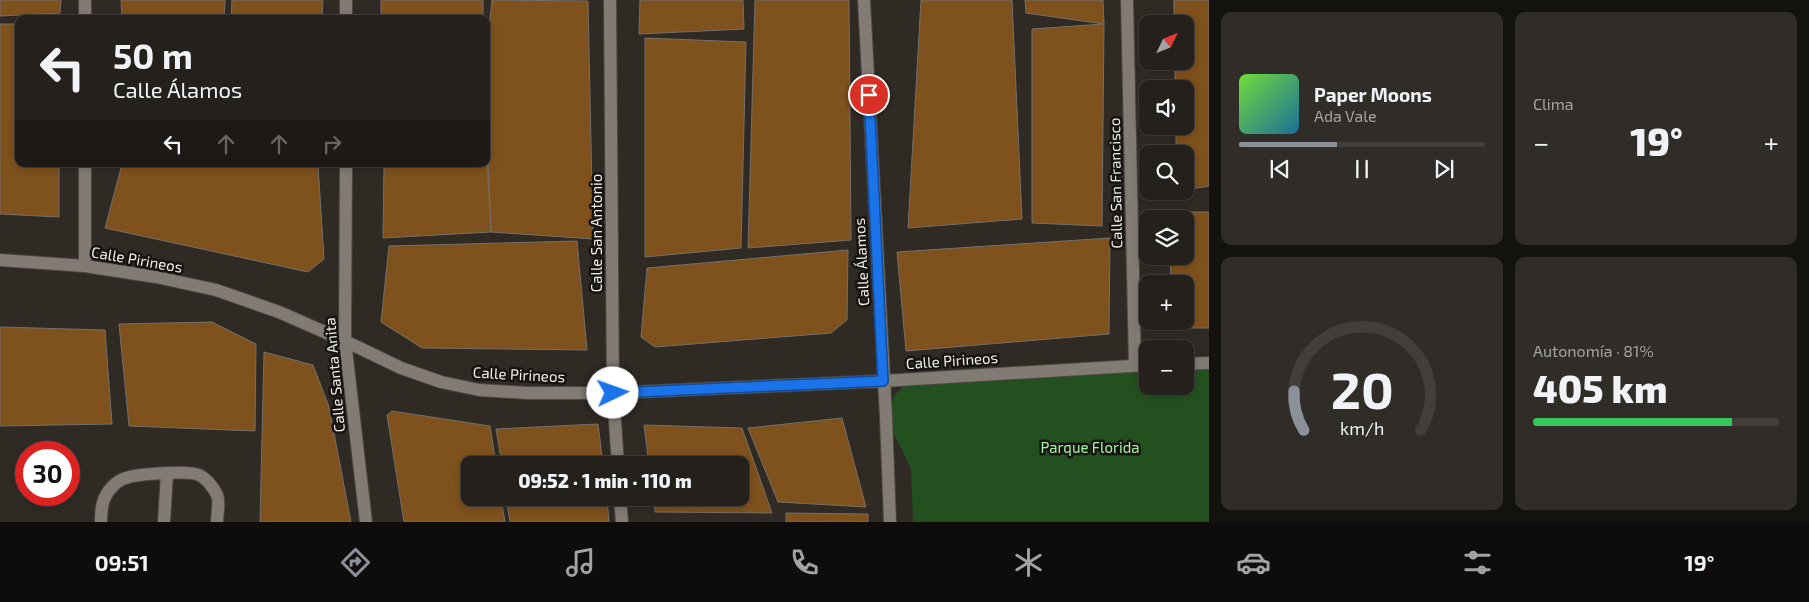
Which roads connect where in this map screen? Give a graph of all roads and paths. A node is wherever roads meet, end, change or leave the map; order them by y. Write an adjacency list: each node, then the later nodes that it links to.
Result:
1 (85, 0): 6 (street)
2 (346, 0): 7 (street)
3 (610, 0): 18 (street, Calle San Antonio)
4 (864, 0): 17 (street, Calle Álamos)
5 (1127, 0): 12 (street, Calle San Francisco)
6 (85, 15)
7 (346, 15)
8 (85, 167): 11 (street)
9 (346, 167): 13 (street, Calle Santa Anita)
10 (0, 260): 11 (street, Calle Pirineos)
11 (85, 266): 13 (street, Calle Pirineos)
12 (1140, 340)
13 (345, 341): 18 (street, Calle Pirineos); 25 (street, Calle Santa Anita)
14 (1209, 363): 15 (street)
15 (1194, 364)
16 (1139, 365): 17 (street, Calle Pirineos)
17 (883, 381): 18 (street, Calle Pirineos); 27 (street, Calle Álamos)
18 (613, 393): 19 (street, Calle San Antonio)
19 (617, 456)
20 (166, 473): 22 (street); 23 (street); 24 (street)
21 (621, 506): 26 (street)
22 (101, 522)
23 (164, 522)
24 (217, 522)
25 (366, 522)
26 (622, 522)
27 (890, 522)

